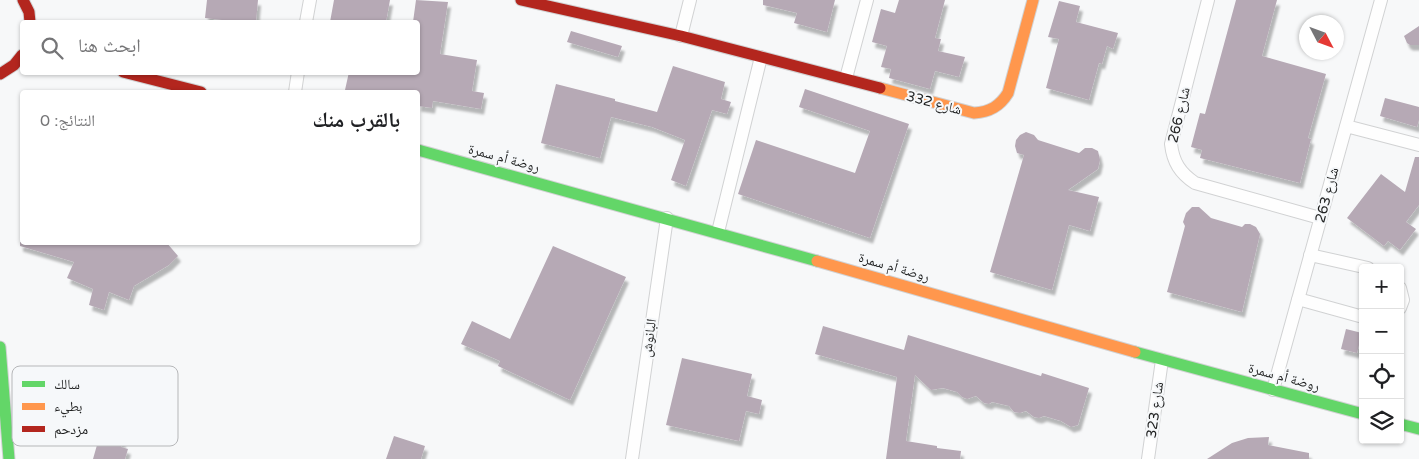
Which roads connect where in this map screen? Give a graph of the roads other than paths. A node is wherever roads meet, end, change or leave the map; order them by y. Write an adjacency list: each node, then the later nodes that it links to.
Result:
1 (23, 0): 9 (street)
2 (310, 0): 10 (street)
3 (521, 0): 11 (street, شارع 332)
4 (690, 0): 11 (street)
5 (867, 0): 17 (street)
6 (1033, 0): 17 (street, شارع 332)
7 (1208, 0): 24 (street, شارع 266)
8 (1381, 0): 20 (street, شارع 263)
9 (29, 17)
10 (306, 20)
11 (681, 36): 12 (street, شارع 332)
12 (761, 57): 17 (street, شارع 332); 25 (street)
13 (18, 64): 16 (street)
14 (135, 75): 18 (street)
15 (298, 75): 19 (street)
16 (1, 76)
17 (846, 78)
18 (193, 90)
19 (295, 90)
20 (1346, 126): 21 (street); 24 (street, شارع 263)
21 (1419, 145)
22 (420, 151): 23 (street, روضة أم سمرة)
23 (667, 218): 25 (street, روضة أم سمرة); 37 (street, البانوش)
24 (1320, 218): 26 (street, شارع 263)
25 (718, 232): 31 (street, روضة أم سمرة)
26 (1310, 255): 27 (street); 28 (street, شارع 263)
27 (1359, 266)
28 (1298, 299): 29 (street); 32 (street, شارع 263)
29 (1359, 316)
30 (0, 347): 36 (street)
31 (1162, 360): 32 (street, روضة أم سمرة); 38 (street, شارع 323)
32 (1273, 390): 33 (street, روضة أم سمرة)
33 (1359, 413)
34 (1404, 425): 35 (street)
35 (1419, 429)
36 (9, 459)
37 (632, 459)
38 (1148, 459)

